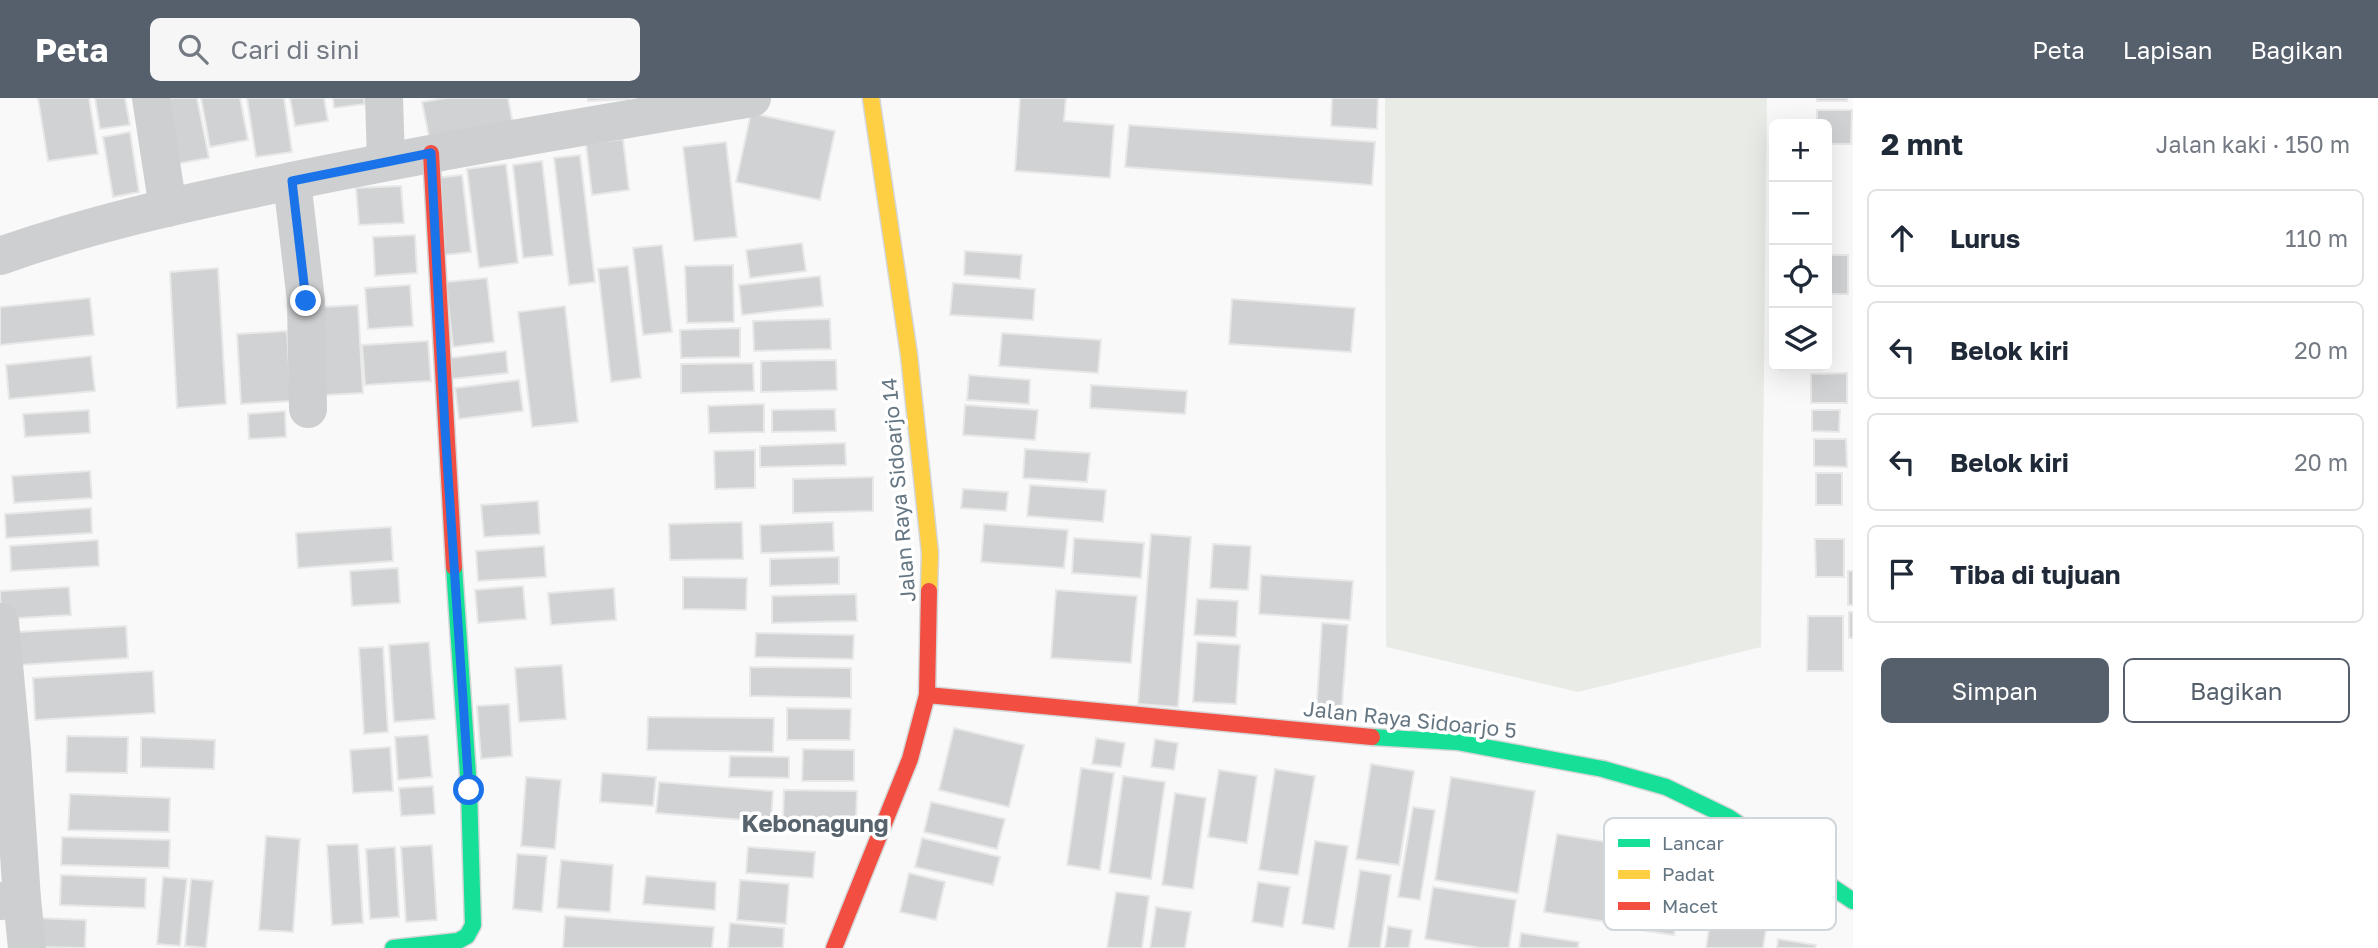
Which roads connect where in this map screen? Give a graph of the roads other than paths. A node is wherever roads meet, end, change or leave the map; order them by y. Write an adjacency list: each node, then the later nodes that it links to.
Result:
1 (151, 98): 8 (street)
2 (384, 98): 6 (street)
3 (752, 98): 5 (street)
4 (871, 98): 12 (street, Jalan Raya Sidoarjo 14)
5 (431, 153): 6 (street); 18 (street)
6 (386, 161): 7 (street)
7 (292, 181): 8 (street); 10 (street)
8 (168, 208): 9 (street)
9 (0, 256)
10 (308, 409)
11 (0, 622): 15 (street)
12 (927, 695): 13 (street, Jalan Raya Sidoarjo 5); 19 (street, Jalan Raya Sidoarjo 14)
13 (1729, 818)
14 (1836, 890): 16 (street, Jalan Raya Sidoarjo 5)
15 (11, 900): 17 (street)
16 (1853, 901)
17 (27, 948)
18 (393, 948)
19 (834, 948)

